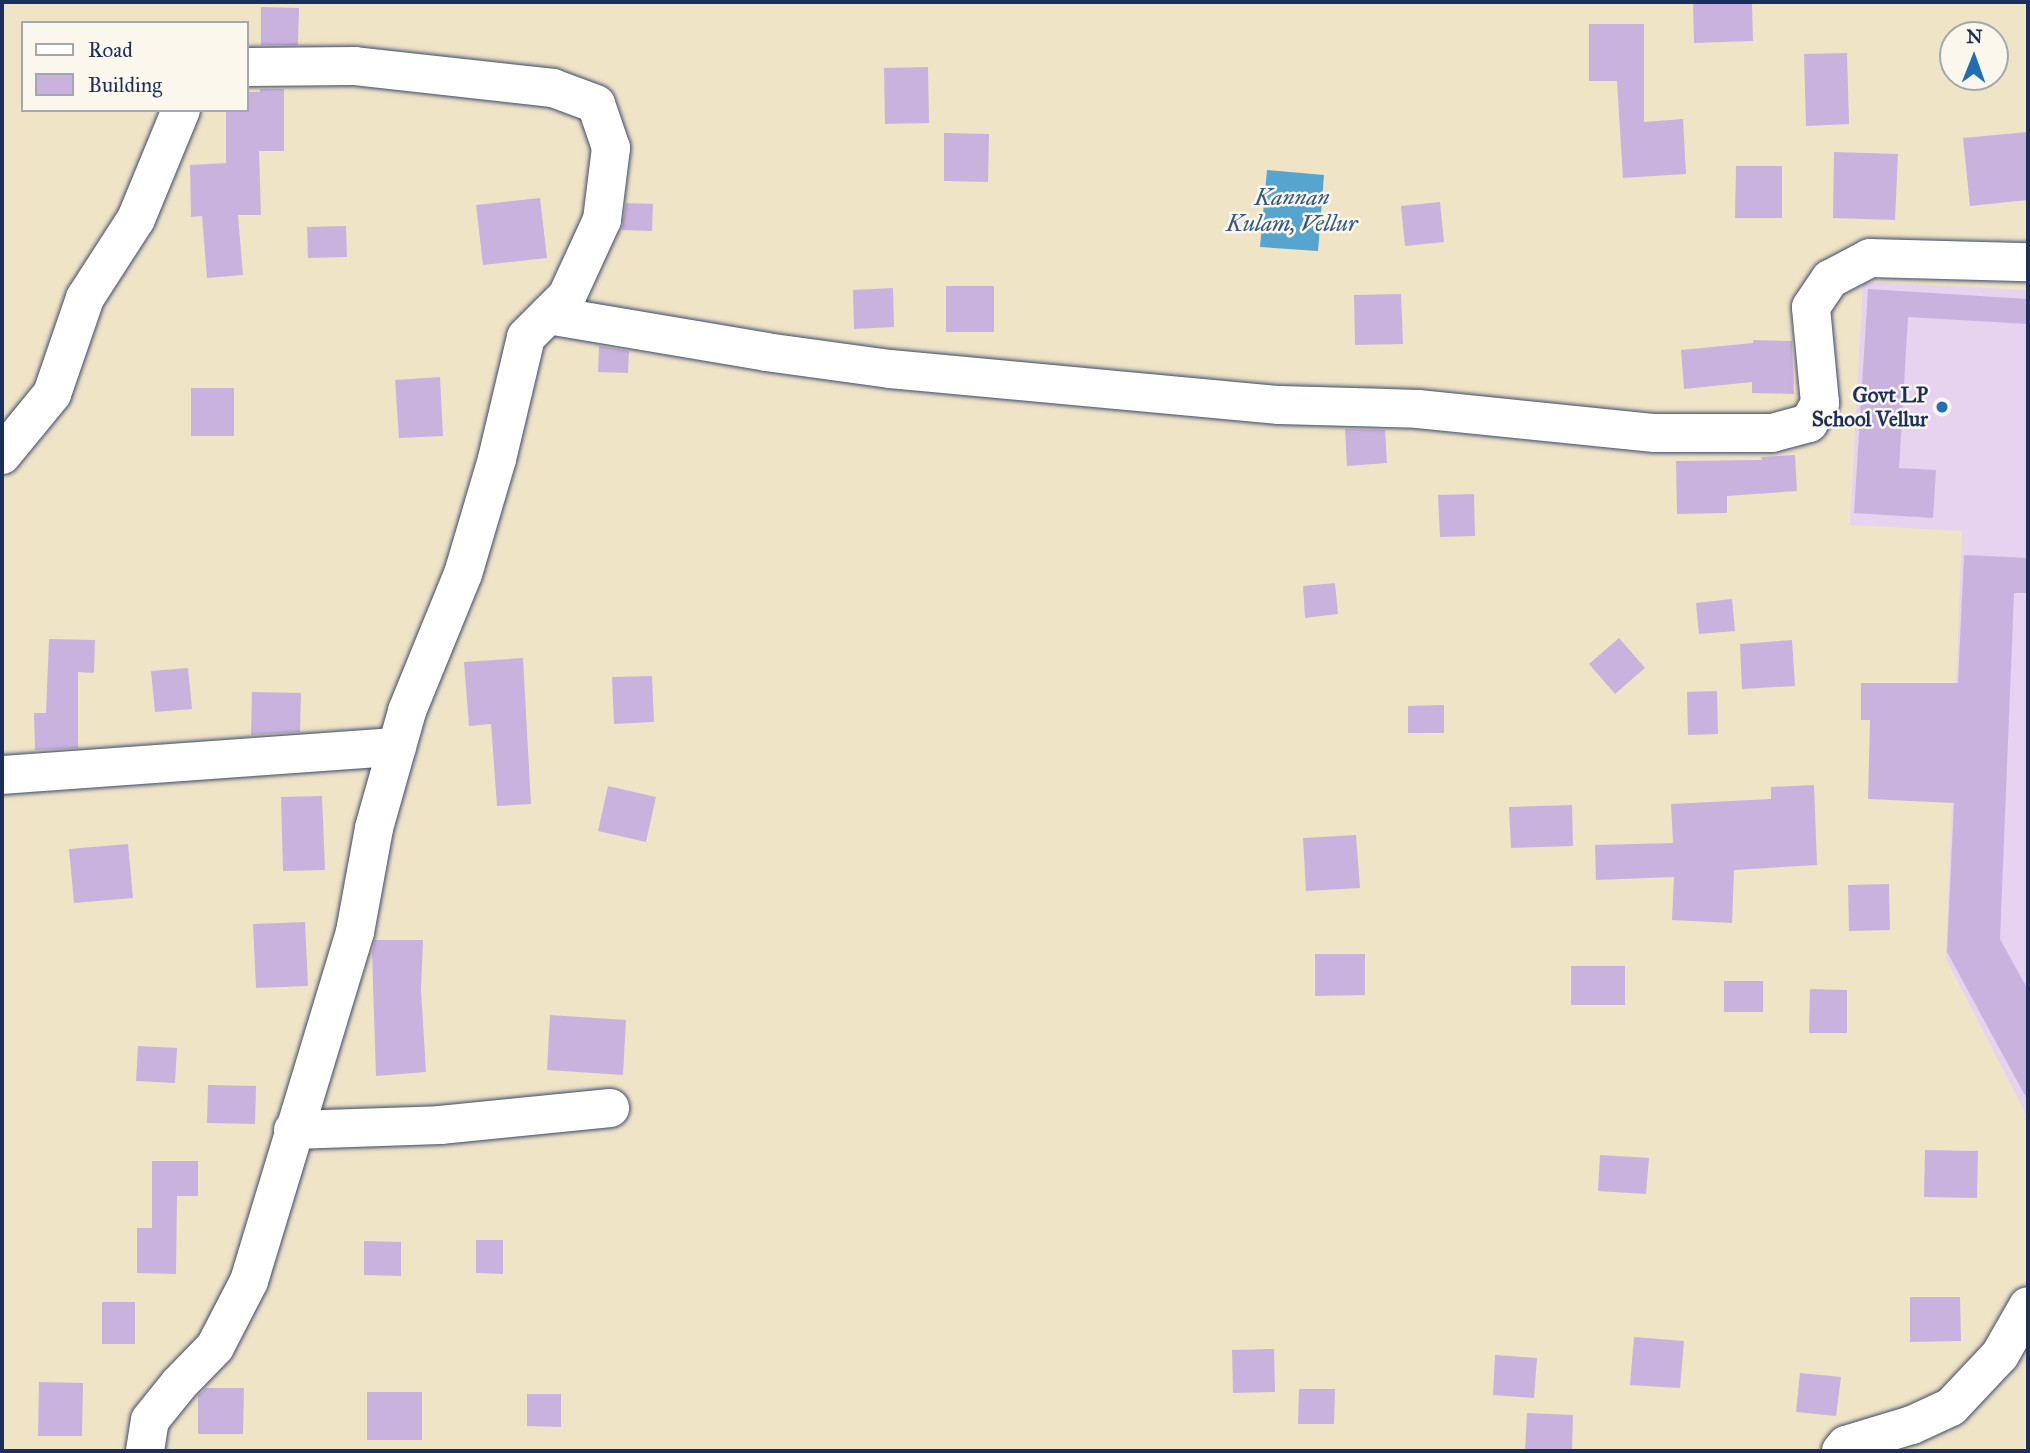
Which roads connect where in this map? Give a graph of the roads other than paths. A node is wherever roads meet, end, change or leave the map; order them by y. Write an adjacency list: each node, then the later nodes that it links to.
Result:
1 (248, 67): 4 (street)
2 (180, 112): 5 (street)
3 (2028, 261): 4 (street)
4 (548, 314): 6 (street)
5 (2, 455)
6 (397, 747): 7 (street); 9 (street)
7 (2, 775)
8 (610, 1108): 9 (street)
9 (293, 1130): 11 (street)
10 (2028, 1306): 12 (street)
11 (145, 1451)
12 (1841, 1451)

